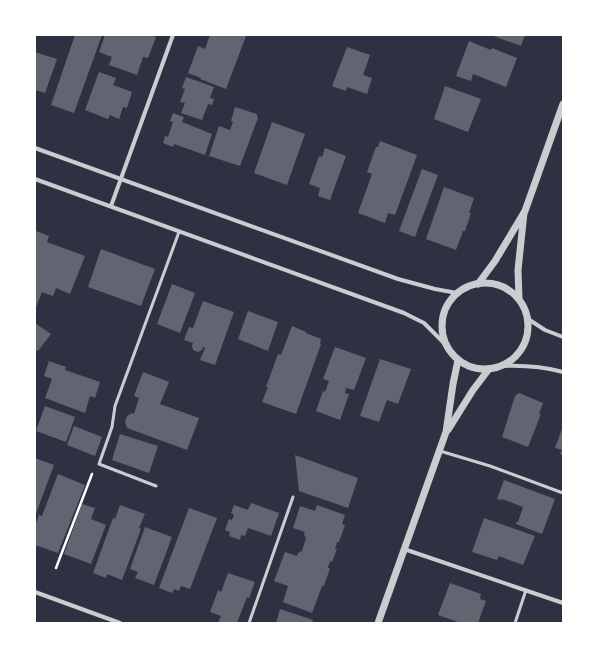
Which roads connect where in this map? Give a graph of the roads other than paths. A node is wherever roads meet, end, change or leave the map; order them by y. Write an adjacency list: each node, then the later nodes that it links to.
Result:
1 (173, 35): 4 (street)
2 (563, 104): 7 (street)
3 (35, 148): 4 (street)
4 (120, 178): 6 (street); 10 (street)
5 (35, 179): 6 (street)
6 (110, 206): 8 (street)
7 (525, 211): 9 (street); 11 (street)
8 (179, 232): 14 (street); 21 (lane)
9 (478, 284): 10 (street); 11 (street)
10 (457, 293): 14 (street)
11 (519, 299): 12 (street)
12 (528, 319): 13 (street); 16 (street)
13 (563, 337)
14 (446, 345): 15 (street)
15 (458, 360): 17 (street); 19 (street)
16 (501, 366): 17 (street); 18 (street)
17 (489, 369): 19 (street)
18 (563, 372)
19 (446, 432): 20 (street)
20 (440, 451): 22 (lane); 24 (street)
21 (156, 486)
22 (563, 493)
23 (293, 497): 29 (lane)
24 (404, 549): 25 (street); 30 (street)
25 (526, 590): 27 (street); 31 (lane)
26 (35, 592): 28 (street)
27 (563, 603)
28 (120, 623)
29 (249, 623)
30 (378, 623)
31 (515, 623)

